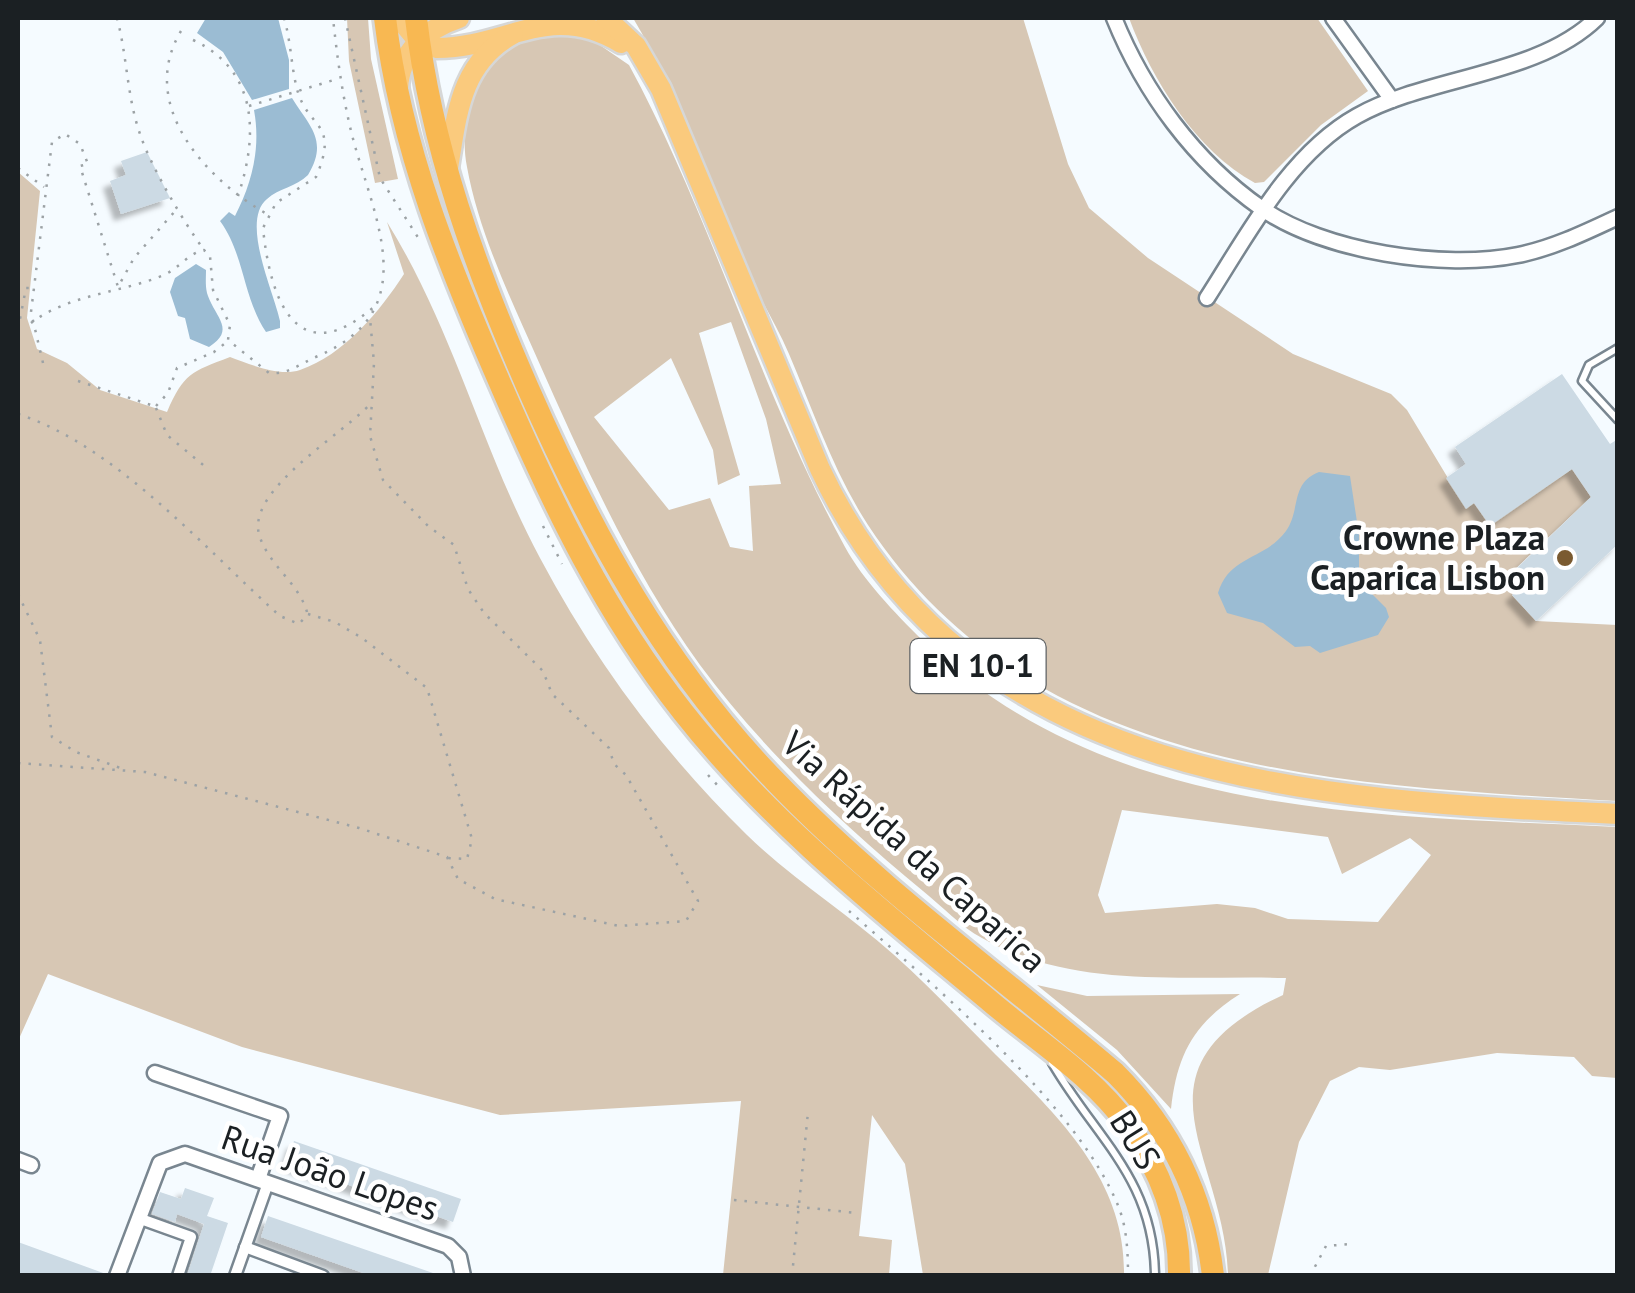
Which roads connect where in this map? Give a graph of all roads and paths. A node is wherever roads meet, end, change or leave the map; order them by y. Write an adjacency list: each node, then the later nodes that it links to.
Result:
1 (116, 18): 29 (path)
2 (284, 18): 21 (path)
3 (333, 18): 19 (path)
4 (346, 18): 33 (path)
5 (384, 18): 24 (highway, Via Rápida da Caparica)
6 (399, 18): 17 (main road)
7 (416, 18): 17 (highway, Via Rápida da Caparica)
8 (459, 18): 17 (main road)
9 (513, 18): 18 (main road)
10 (604, 18): 20 (main road, EN 10-1)
11 (1114, 18): 30 (street)
12 (1333, 18): 22 (street)
13 (1597, 18): 22 (street)
14 (537, 24): 18 (main road, EN 10-1); 20 (main road, EN 10-1); 26 (main road)
15 (181, 31): 28 (path)
16 (193, 40): 23 (path)
17 (419, 42): 18 (main road, EN 10-1); 24 (main road); 26 (highway, Via Rápida da Caparica)
18 (445, 48)
19 (340, 79): 21 (path); 38 (path)
20 (661, 89): 55 (main road, EN 10-1)
21 (297, 91): 23 (path); 31 (path)
22 (1392, 100): 30 (street)
23 (248, 107): 28 (path)
24 (402, 120): 57 (highway, Via Rápida da Caparica)
25 (18, 168): 27 (path)
26 (447, 174): 75 (highway, Via Rápida da Caparica)
27 (44, 187): 35 (path); 36 (path)
28 (238, 198): 31 (path)
29 (176, 210): 34 (path); 35 (path)
30 (1264, 210): 32 (street); 37 (street)
31 (268, 214): 38 (path)
32 (1618, 217)
33 (418, 238)
34 (204, 250): 35 (path); 42 (path)
35 (118, 287): 40 (path)
36 (34, 288): 40 (path); 41 (path)
37 (1206, 298)
38 (379, 299): 39 (path)
39 (370, 318): 42 (path); 46 (path)
40 (31, 323): 44 (path)
41 (18, 329)
42 (228, 340): 47 (path)
43 (1618, 348): 49 (lane)
44 (44, 363)
45 (78, 381): 47 (path)
46 (372, 402): 52 (path); 56 (path)
47 (156, 406): 50 (path)
48 (18, 414): 52 (path)
49 (1618, 420)
50 (208, 469)
51 (18, 594): 54 (path)
52 (308, 614): 56 (path)
53 (18, 763): 54 (path)
54 (132, 772): 56 (path)
55 (1618, 814)
56 (447, 858)
57 (1041, 1044): 73 (lane, BUS); 74 (highway, Via Rápida da Caparica)
58 (154, 1073): 60 (street)
59 (808, 1112): 62 (path)
60 (263, 1181): 64 (street, Rua João Lopes); 66 (street); 71 (street, Rua João Lopes)
61 (734, 1200): 62 (path)
62 (799, 1207): 63 (path); 72 (path)
63 (857, 1213)
64 (138, 1218): 67 (street, Rua João Lopes); 68 (street)
65 (1351, 1244): 76 (path)
66 (245, 1247): 69 (street); 70 (street)
67 (117, 1276)
68 (178, 1276)
69 (235, 1276)
70 (324, 1276)
71 (462, 1276)
72 (792, 1276)
73 (1155, 1276)
74 (1180, 1276)
75 (1212, 1276)
76 (1310, 1276)

